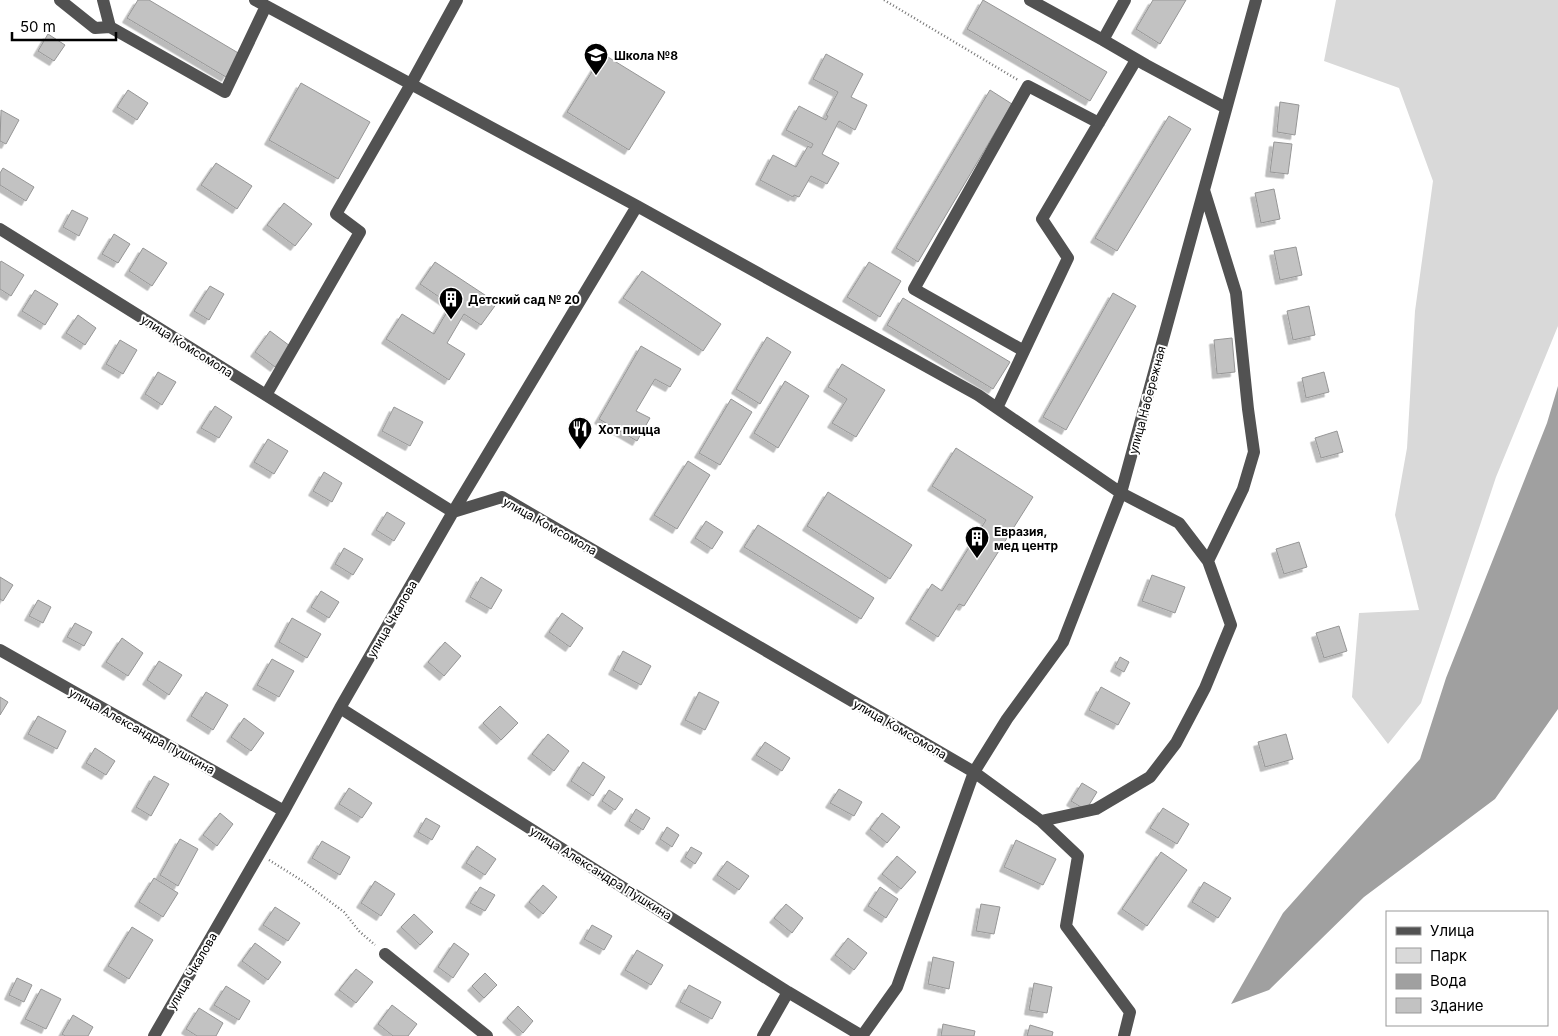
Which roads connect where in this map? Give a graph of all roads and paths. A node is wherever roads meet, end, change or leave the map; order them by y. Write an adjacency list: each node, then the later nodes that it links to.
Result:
1 (60, 0): 9 (street)
2 (103, 0): 9 (street)
3 (457, 0): 12 (street)
4 (884, 0): 13 (path)
5 (1030, 0): 10 (street)
6 (1125, 0): 10 (street)
7 (1256, 0): 14 (street, улица Набережная)
8 (261, 3): 9 (street); 12 (street)
9 (110, 27)
10 (1103, 40): 11 (street)
11 (1136, 60): 14 (street); 15 (street)
12 (411, 84): 17 (street); 20 (street)
13 (1028, 86): 15 (street); 19 (street)
14 (1226, 108): 16 (street, улица Набережная)
15 (1099, 123): 19 (street)
16 (1204, 190): 22 (street, улица Набережная); 24 (street)
17 (637, 206): 21 (street); 23 (street, улица Чкалова)
18 (0, 229): 20 (street, улица Комсомола)
19 (1024, 351): 21 (street)
20 (266, 395): 23 (street, улица Комсомола)
21 (997, 408): 22 (street)
22 (1121, 493): 24 (street); 27 (street, улица Набережная)
23 (453, 512): 26 (street, улица Чкалова); 27 (street, улица Комсомола)
24 (1208, 561): 29 (street)
25 (0, 650): 28 (street, улица Александра Пушкина)
26 (340, 708): 28 (street, улица Чкалова); 32 (street, улица Александра Пушкина)
27 (974, 772): 29 (street, улица Комсомола); 36 (street, улица Набережная)
28 (284, 811): 30 (street, улица Чкалова)
29 (1041, 821): 37 (street, улица Комсомола)
30 (259, 854): 31 (path); 33 (street, улица Чкалова)
31 (385, 954): 34 (street)
32 (788, 992): 35 (street); 36 (street, улица Александра Пушкина)
33 (154, 1036)
34 (487, 1036)
35 (763, 1036)
36 (862, 1036)
37 (1124, 1036)

